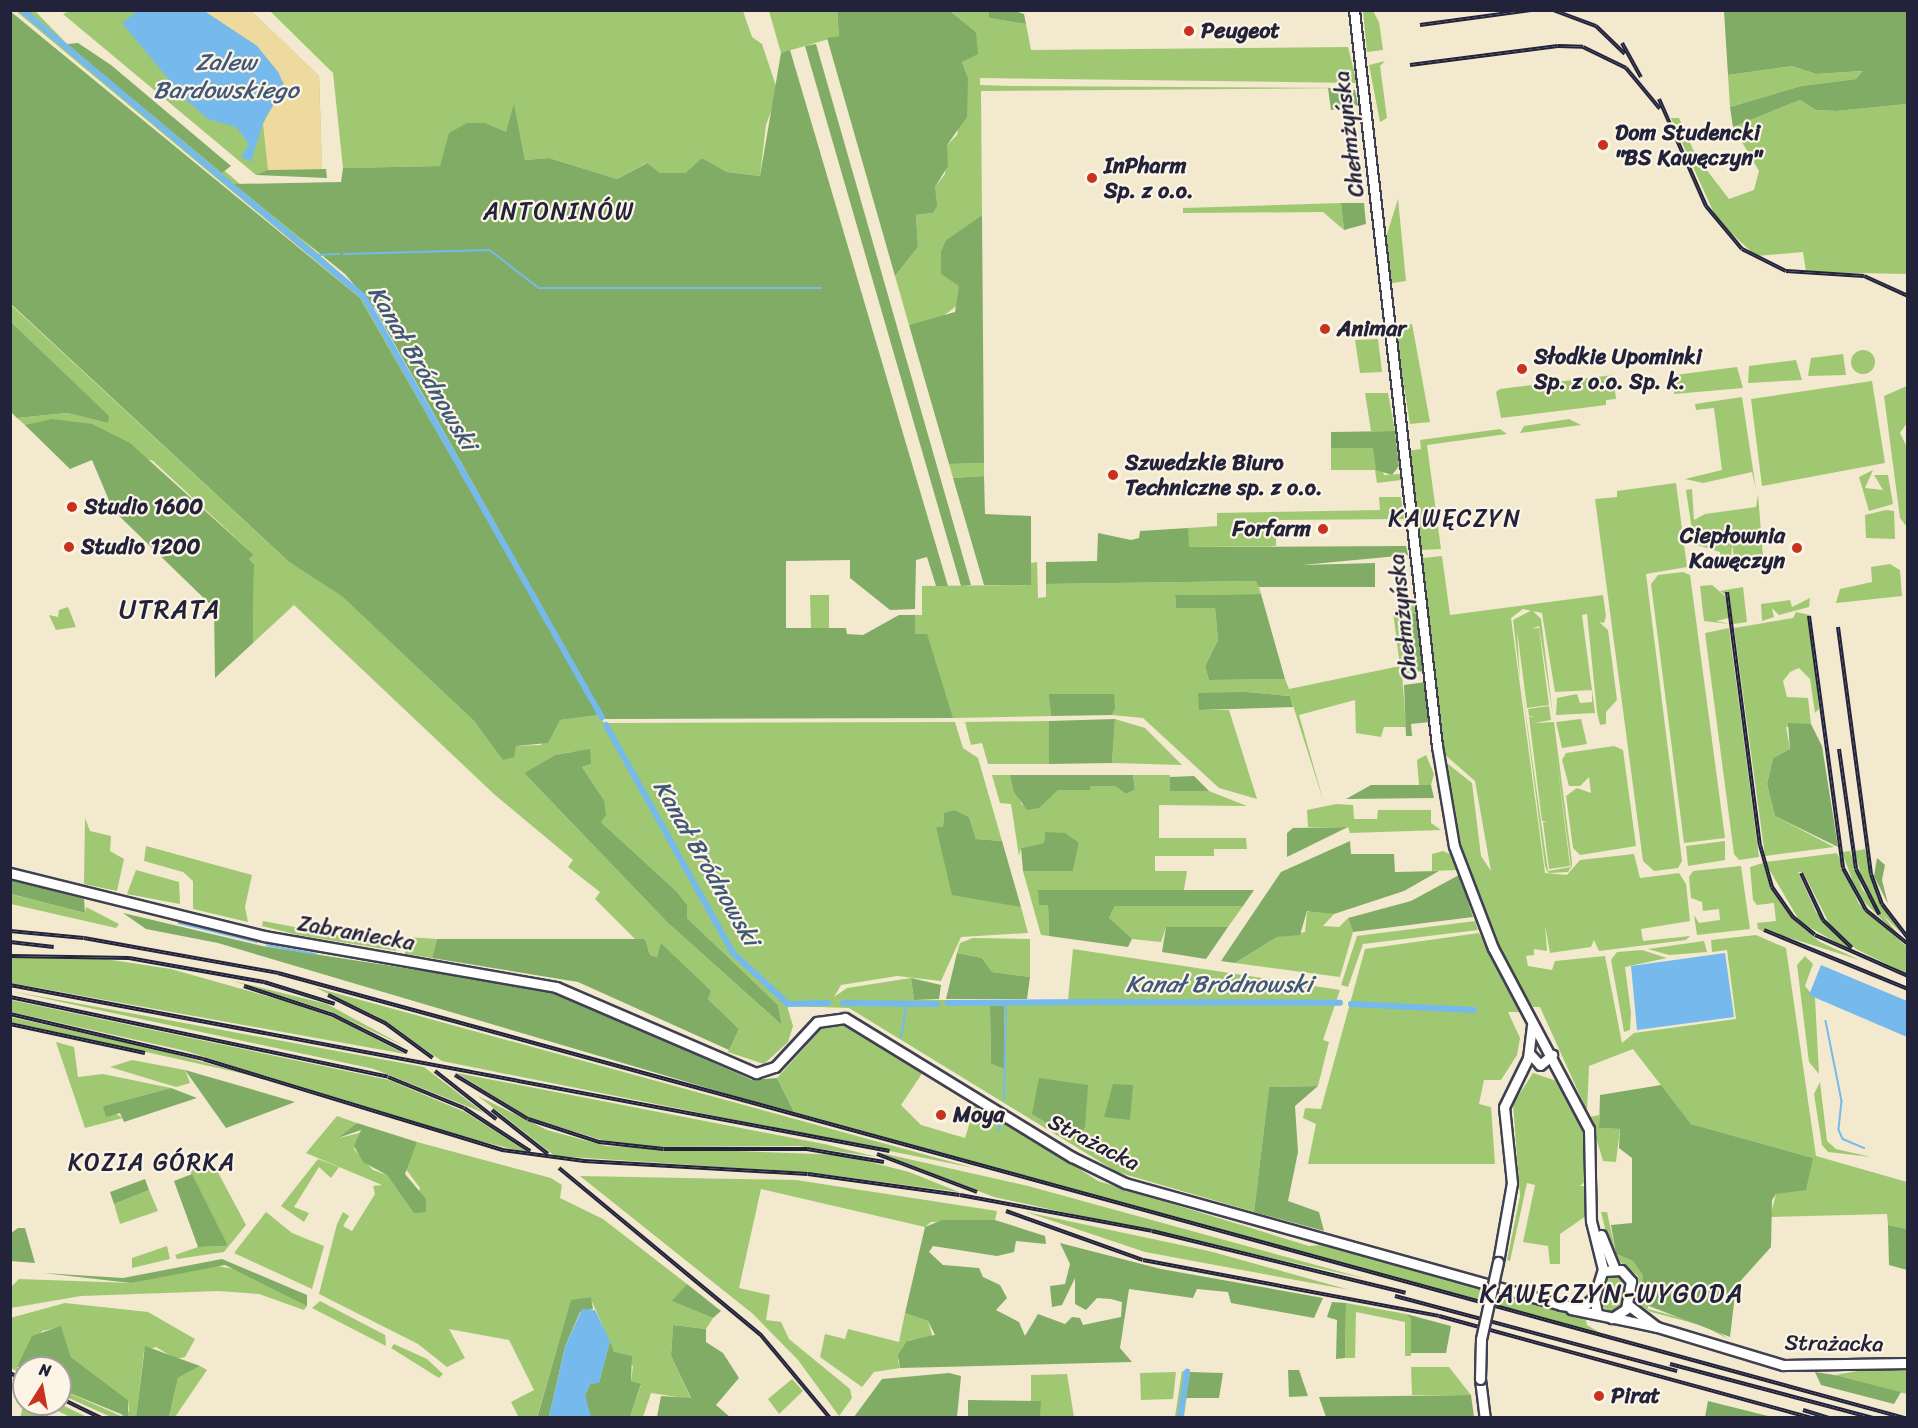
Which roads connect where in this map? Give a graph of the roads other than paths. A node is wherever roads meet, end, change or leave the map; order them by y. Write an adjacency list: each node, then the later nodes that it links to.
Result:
1 (1354, 10): 3 (main road, Chełmżyńska)
2 (10, 873): 4 (main road, Zabraniecka)
3 (1532, 1023): 5 (main road, Chełmżyńska); 6 (main road, Chełmżyńska)
4 (689, 1044): 16 (main road, Strażacka)
5 (1547, 1045): 6 (main road); 7 (main road, Chełmżyńska)
6 (1530, 1050): 8 (main road); 9 (main road, Chełmżyńska)
7 (1552, 1055): 8 (main road); 10 (main road)
8 (1540, 1065): 9 (main road); 10 (main road)
9 (1515, 1079): 21 (main road, Chełmżyńska, bridge)
10 (1564, 1081): 11 (main road)
11 (1593, 1204): 12 (main road); 13 (main road)
12 (1614, 1268): 13 (main road); 15 (main road)
13 (1603, 1271): 14 (main road)
14 (1594, 1298): 16 (main road, Strażacka); 17 (main road)
15 (1628, 1304): 18 (main road); 19 (main road, Strażacka)
16 (1561, 1305): 17 (main road, Strażacka)
17 (1597, 1313): 18 (main road)
18 (1612, 1318): 19 (main road, Strażacka)
19 (1657, 1327): 20 (main road, Strażacka)
20 (1908, 1363)
21 (1485, 1418)

